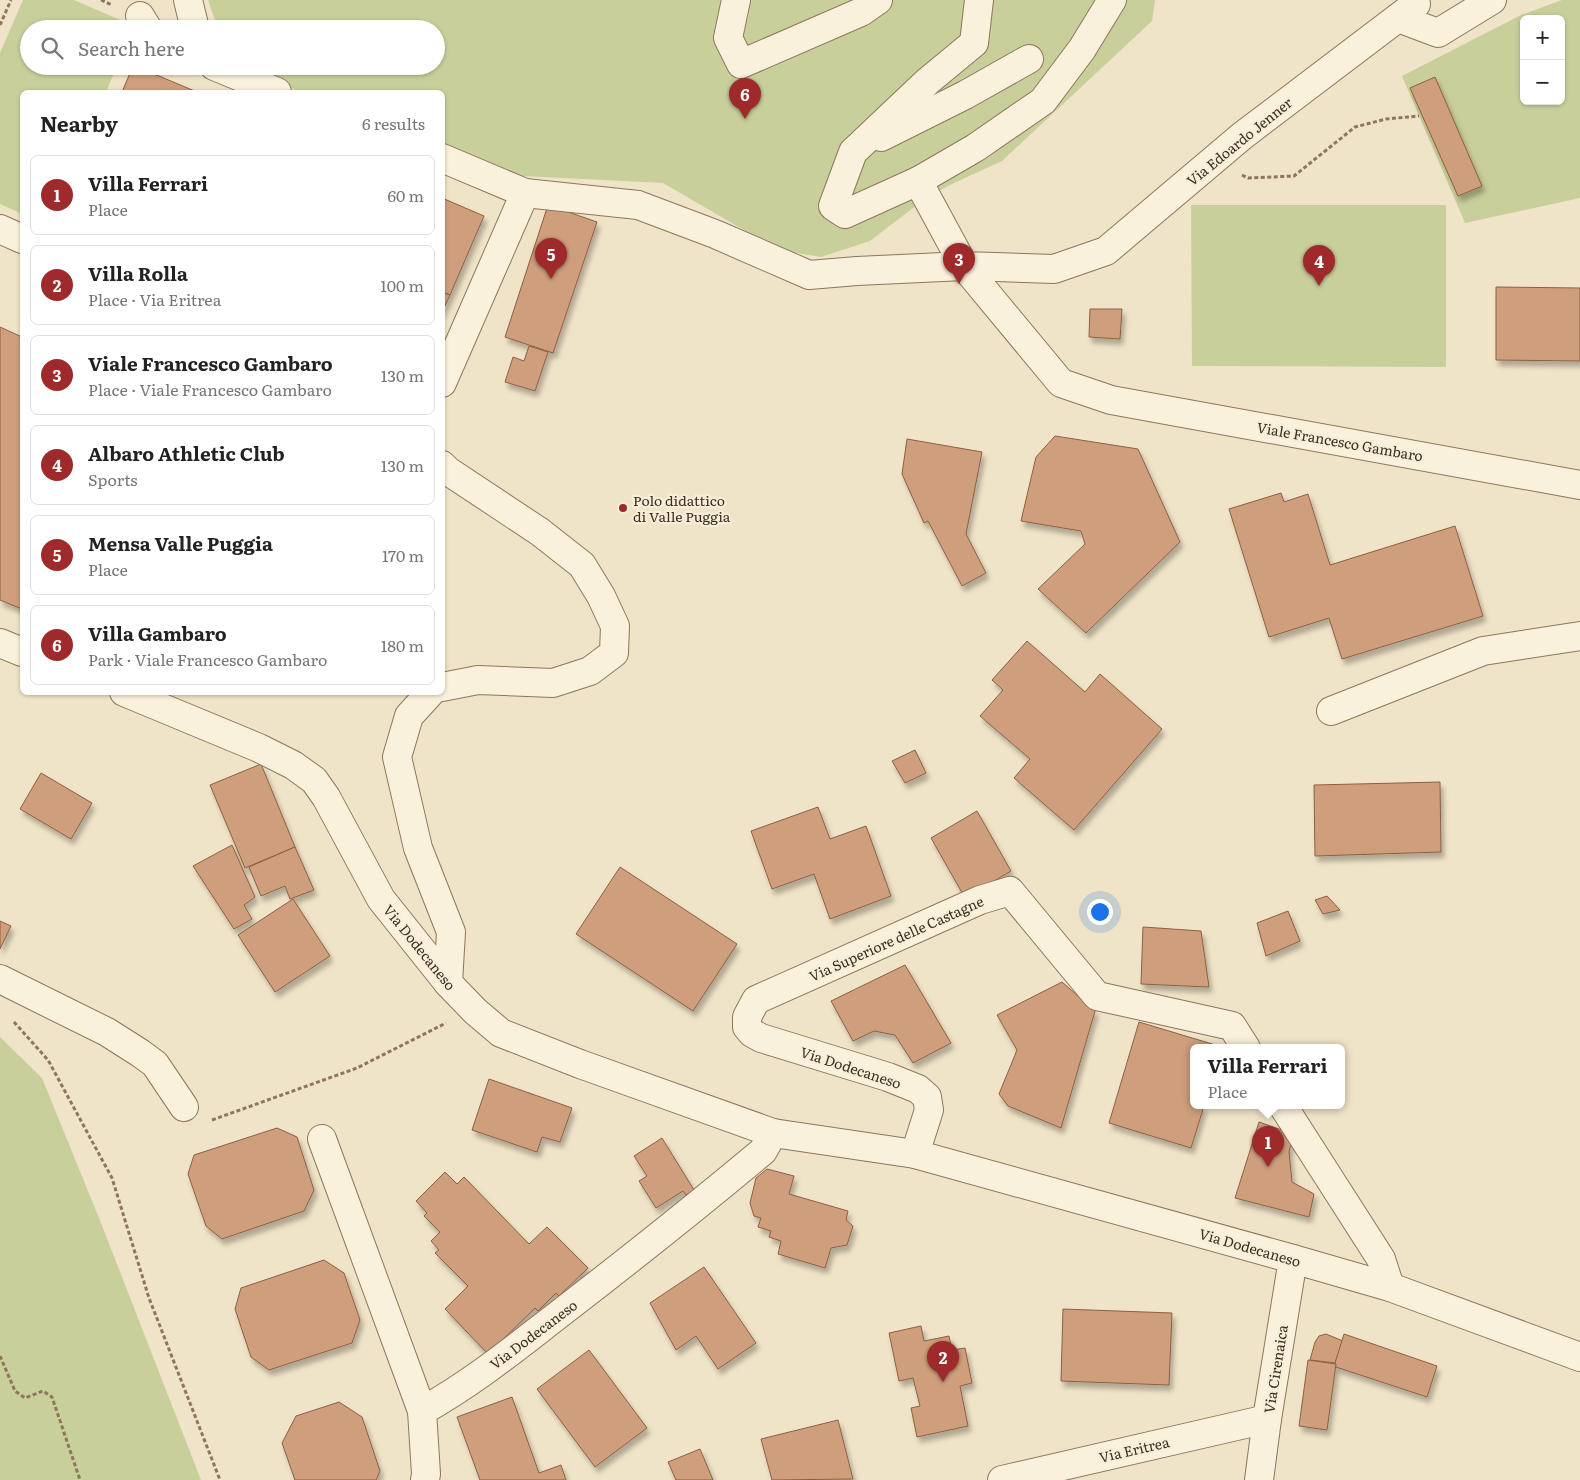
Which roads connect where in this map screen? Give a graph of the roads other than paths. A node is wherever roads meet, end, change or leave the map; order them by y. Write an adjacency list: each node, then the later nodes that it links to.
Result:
1 (188, 0): 8 (street)
2 (736, 0): 3 (street)
3 (878, 0)
4 (979, 0): 12 (street)
5 (1492, 0): 7 (street)
6 (1104, 6): 14 (street)
7 (1406, 9): 18 (street, Via Edoardo Jenner)
8 (193, 20)
9 (1029, 59): 12 (street)
10 (236, 75): 11 (street)
11 (272, 90)
12 (853, 152): 14 (street)
13 (445, 159): 15 (street)
14 (918, 181): 18 (street, Viale Francesco Gambaro)
15 (525, 193): 18 (street); 19 (street)
16 (0, 230): 17 (street)
17 (20, 238)
18 (964, 266): 21 (street, Viale Francesco Gambaro)
19 (445, 376)
20 (445, 468): 25 (street)
21 (1580, 485)
22 (1580, 636): 28 (street)
23 (0, 643): 24 (street)
24 (20, 651)
25 (445, 686)
26 (131, 695): 30 (street, Via Dodecaneso)
27 (428, 695): 30 (street)
28 (1331, 711)
29 (0, 979): 33 (street)
30 (448, 983): 35 (street, Via Dodecaneso)
31 (756, 1000): 32 (street, Via Superiore delle Castagne); 37 (street, Via Dodecaneso)
32 (1243, 1044)
33 (184, 1107)
34 (1285, 1109): 39 (street)
35 (773, 1132): 37 (street, Via Dodecaneso); 41 (street, Via Dodecaneso)
36 (322, 1139): 41 (street)
37 (915, 1154): 38 (street, Via Dodecaneso)
38 (1293, 1259): 39 (street, Via Dodecaneso); 42 (street, Via Cirenaica)
39 (1390, 1287): 40 (street, Via Dodecaneso)
40 (1580, 1357)
41 (422, 1412): 43 (street)
42 (1267, 1419): 44 (street, Via Eritrea); 45 (street, Via Cirenaica)
43 (425, 1480)
44 (1002, 1480)
45 (1259, 1480)

